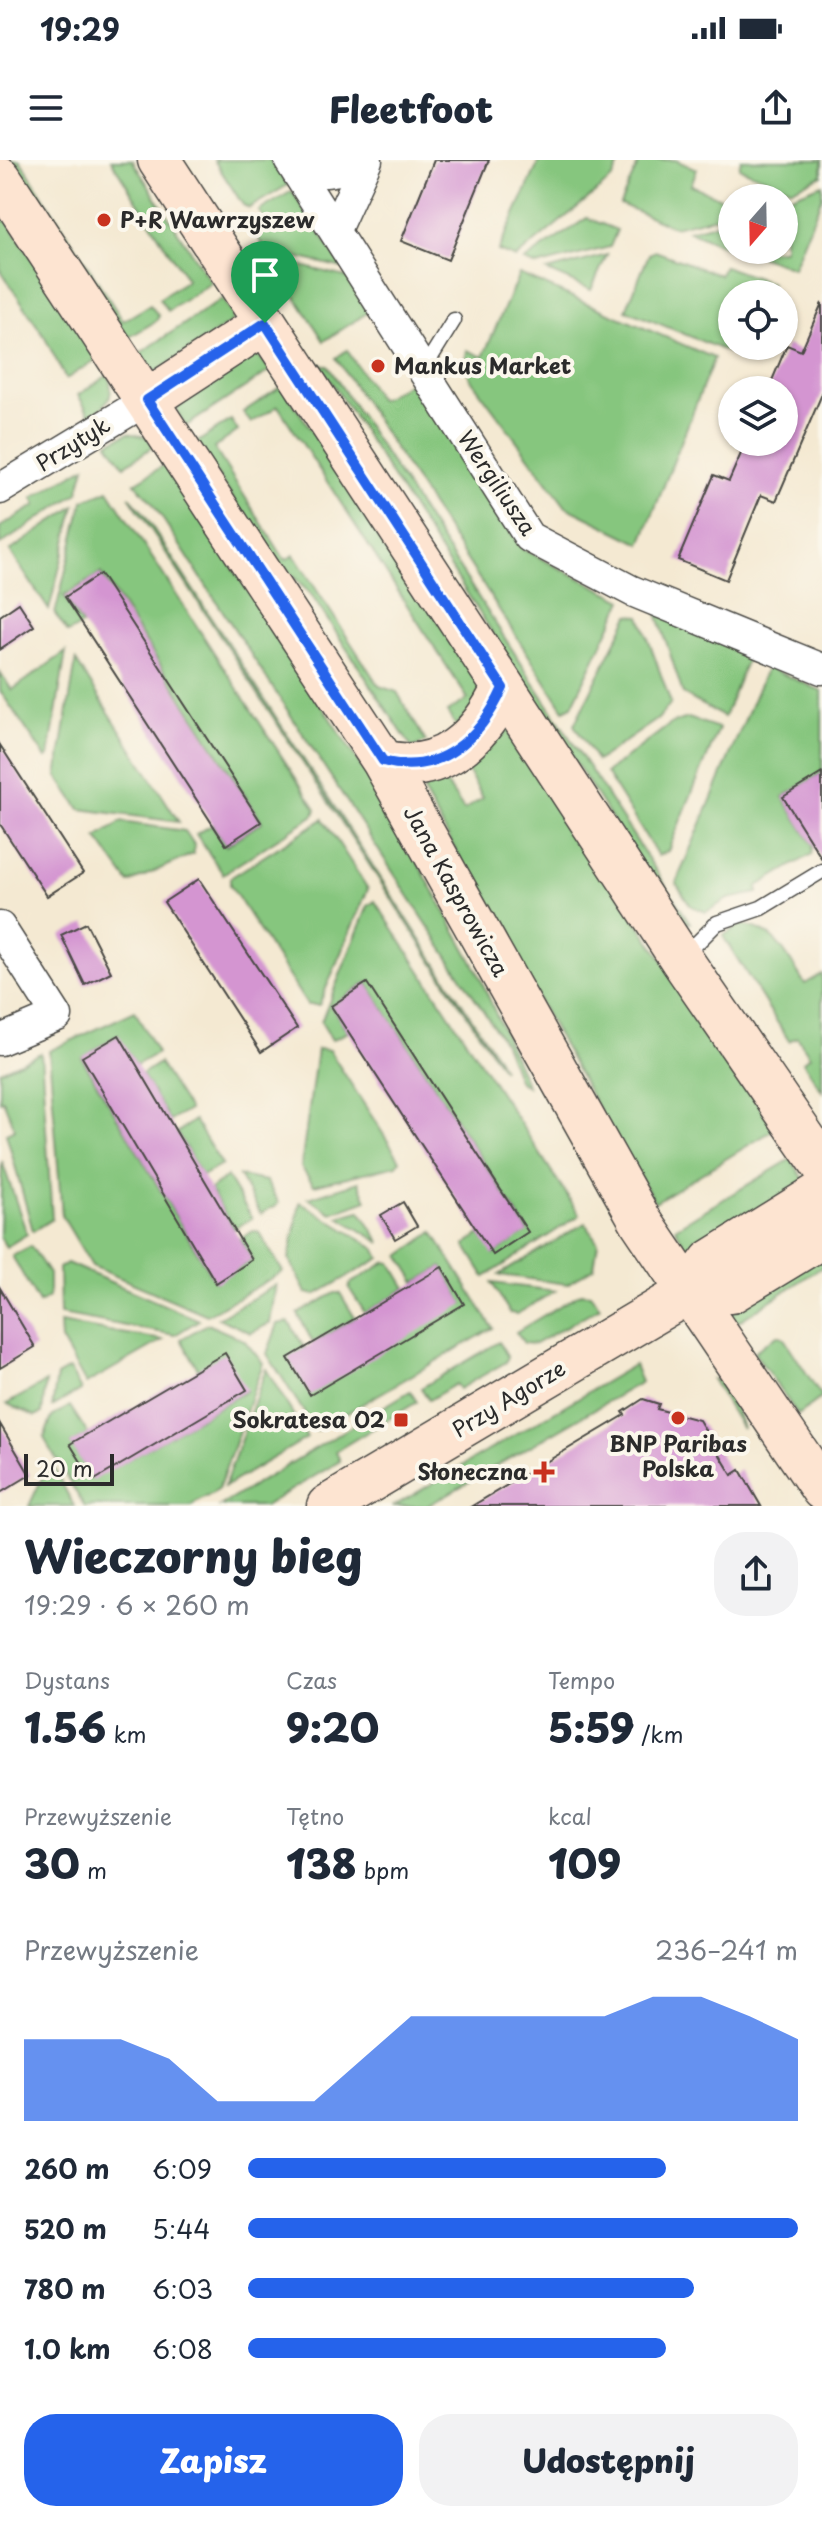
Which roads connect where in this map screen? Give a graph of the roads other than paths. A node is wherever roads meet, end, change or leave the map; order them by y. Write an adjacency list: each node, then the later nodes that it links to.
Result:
1 (159, 160): 7 (main road)
2 (364, 160): 3 (street); 5 (street)
3 (291, 163): 5 (street, Wergiliusza)
4 (0, 178): 9 (main road, Jana Kasprowicza)
5 (335, 230): 8 (street, Wergiliusza)
6 (454, 320): 8 (lane)
7 (265, 323): 9 (main road); 12 (main road)
8 (423, 370): 11 (street, Wergiliusza)
9 (147, 400): 10 (street, Przytyk); 13 (main road, Jana Kasprowicza)
10 (0, 489)
11 (822, 667)
12 (503, 688): 13 (main road); 16 (main road)
13 (383, 761): 21 (main road, Jana Kasprowicza)
14 (822, 871): 16 (lane)
15 (0, 927): 17 (street)
16 (681, 959): 18 (main road)
17 (0, 1040)
18 (822, 1164)
19 (822, 1192): 21 (main road)
20 (822, 1237): 21 (main road)
21 (689, 1292): 22 (main road, Jana Kasprowicza); 23 (main road, Przy Agorze)
22 (822, 1489)
23 (331, 1505)

